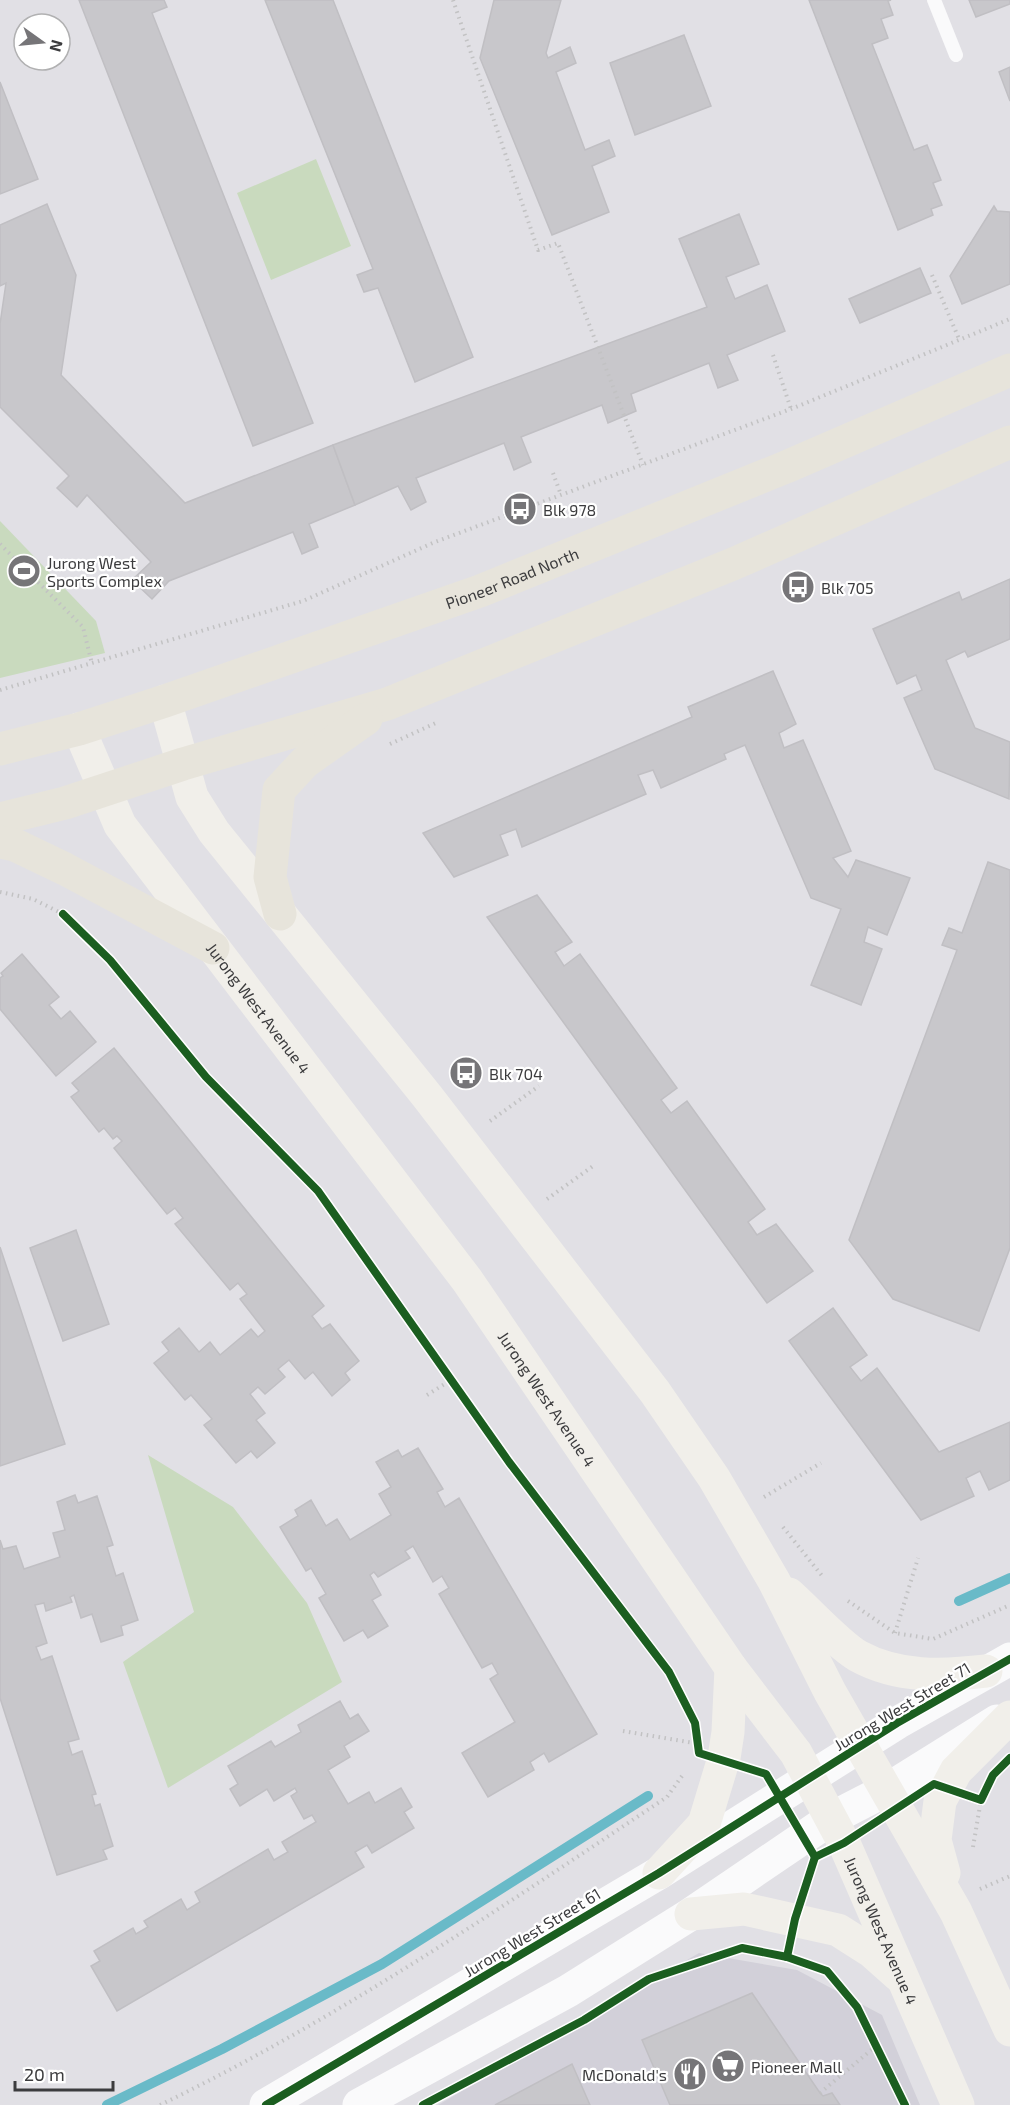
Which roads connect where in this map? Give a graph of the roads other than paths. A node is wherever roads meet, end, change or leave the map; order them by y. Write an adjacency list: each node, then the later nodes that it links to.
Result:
1 (934, 0): 2 (lane)
2 (956, 55)
3 (1010, 370): 5 (main road, Pioneer Road North)
4 (1010, 442): 6 (main road)
5 (165, 702): 7 (main road, Pioneer Road North); 9 (main road)
6 (387, 705): 9 (main road); 13 (main road)
7 (79, 729): 8 (main road, Pioneer Road North); 10 (main road, Jurong West Avenue 4)
8 (0, 749)
9 (183, 764): 10 (main road); 13 (main road)
10 (105, 789): 11 (main road); 14 (main road, Jurong West Avenue 4)
11 (0, 819)
12 (0, 842): 14 (main road)
13 (280, 914): 15 (main road)
14 (213, 948): 17 (main road, Jurong West Avenue 4)
15 (774, 1581): 16 (main road); 19 (main road)
16 (998, 1665): 19 (street, Jurong West Street 71)
17 (731, 1668): 20 (main road, Jurong West Avenue 4); 23 (main road)
18 (1010, 1715): 21 (street); 24 (main road)
19 (862, 1745): 20 (street, Jurong West Street 71); 21 (main road)
20 (809, 1778): 22 (main road, Jurong West Avenue 4); 23 (street, Jurong West Street 61)
21 (888, 1789): 22 (street); 24 (main road)
22 (832, 1818): 25 (street); 26 (main road, Jurong West Avenue 4)
23 (659, 1873): 28 (street, Jurong West Street 61)
24 (970, 1906): 27 (main road)
25 (691, 1914): 26 (main road); 29 (street)
26 (902, 1978): 30 (main road, Jurong West Avenue 4)
27 (1010, 2030)
28 (266, 2105)
29 (359, 2105)
30 (958, 2105)

